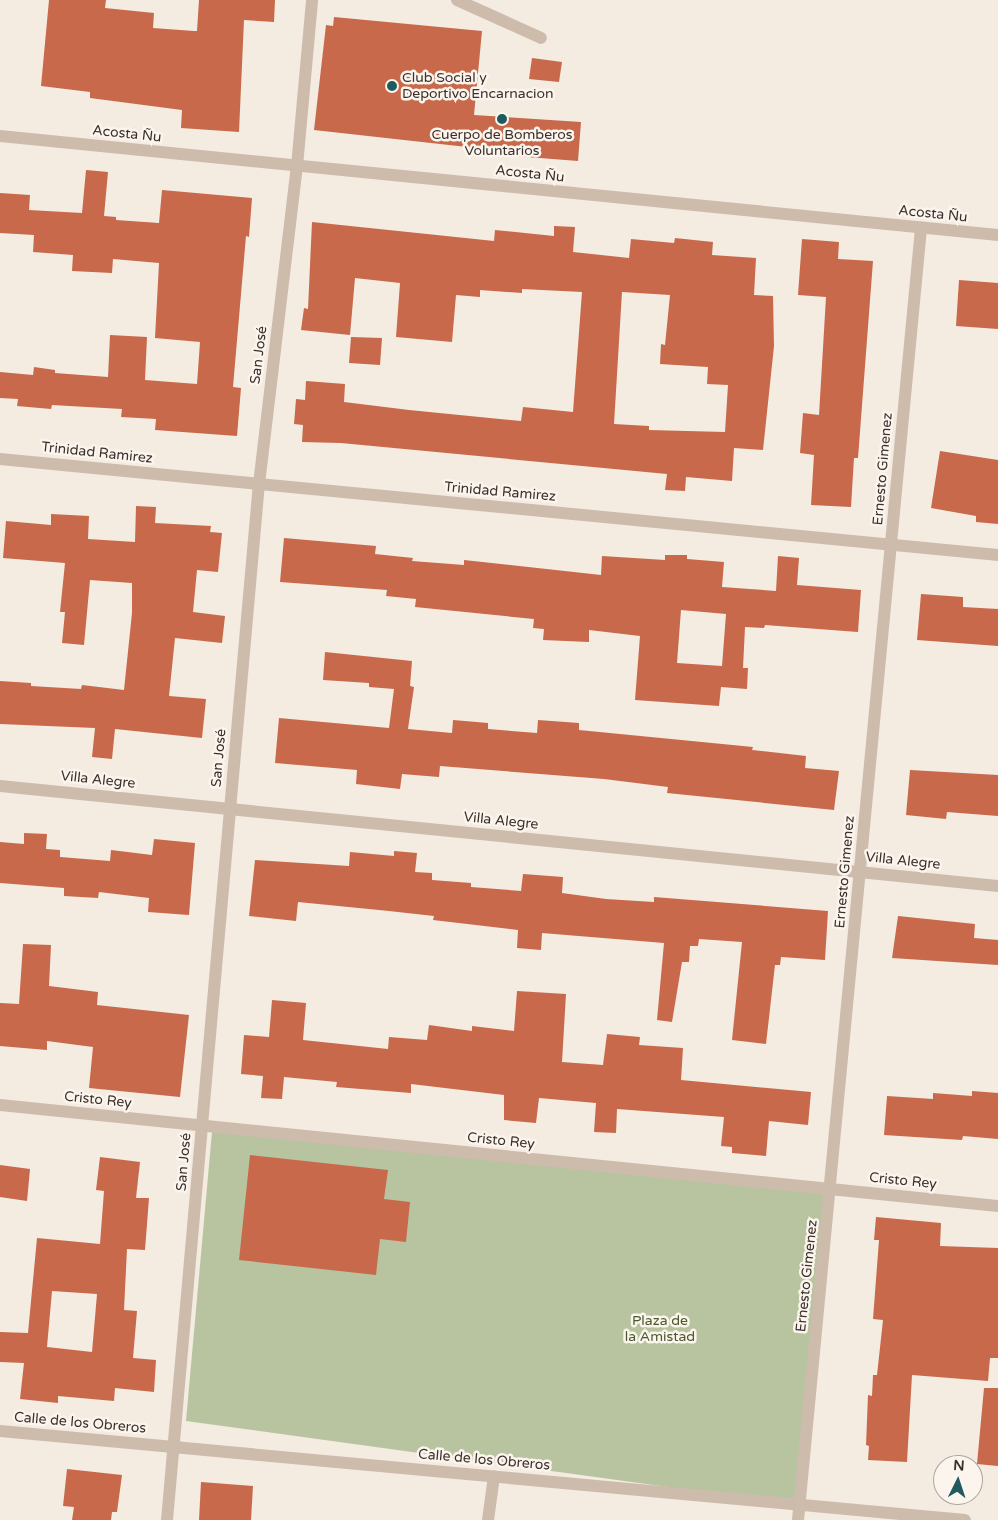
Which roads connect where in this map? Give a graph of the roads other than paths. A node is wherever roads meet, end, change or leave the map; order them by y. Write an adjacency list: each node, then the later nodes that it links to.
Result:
1 (312, 0): 6 (street, San José)
2 (457, 0): 3 (street)
3 (475, 4): 4 (street)
4 (541, 38)
5 (0, 136): 6 (street, Acosta Ñu)
6 (297, 166): 7 (street, Acosta Ñu); 10 (street, San José)
7 (921, 228): 8 (street, Acosta Ñu); 11 (street, Ernesto Gimenez)
8 (998, 235)
9 (0, 459): 10 (street, Trinidad Ramirez)
10 (259, 484): 11 (street, Trinidad Ramirez); 14 (street, San José)
11 (891, 544): 12 (street, Trinidad Ramirez); 15 (street, Ernesto Gimenez)
12 (998, 555)
13 (0, 786): 14 (street, Villa Alegre)
14 (229, 809): 15 (street, Villa Alegre); 18 (street, San José)
15 (860, 872): 16 (street, Villa Alegre); 19 (street, Ernesto Gimenez)
16 (998, 886)
17 (0, 1105): 18 (street, Cristo Rey)
18 (202, 1126): 19 (street, Cristo Rey); 22 (street, San José)
19 (831, 1189): 20 (street, Cristo Rey); 24 (street, Ernesto Gimenez)
20 (998, 1206)
21 (0, 1431): 22 (street, Calle de los Obreros)
22 (174, 1447): 23 (street, Calle de los Obreros); 25 (street, San José)
23 (494, 1476): 24 (street, Calle de los Obreros); 26 (street)
24 (799, 1505): 27 (street, Ernesto Gimenez); 28 (street, Calle de los Obreros)
25 (167, 1520)
26 (488, 1520)
27 (798, 1520)
28 (965, 1520)

